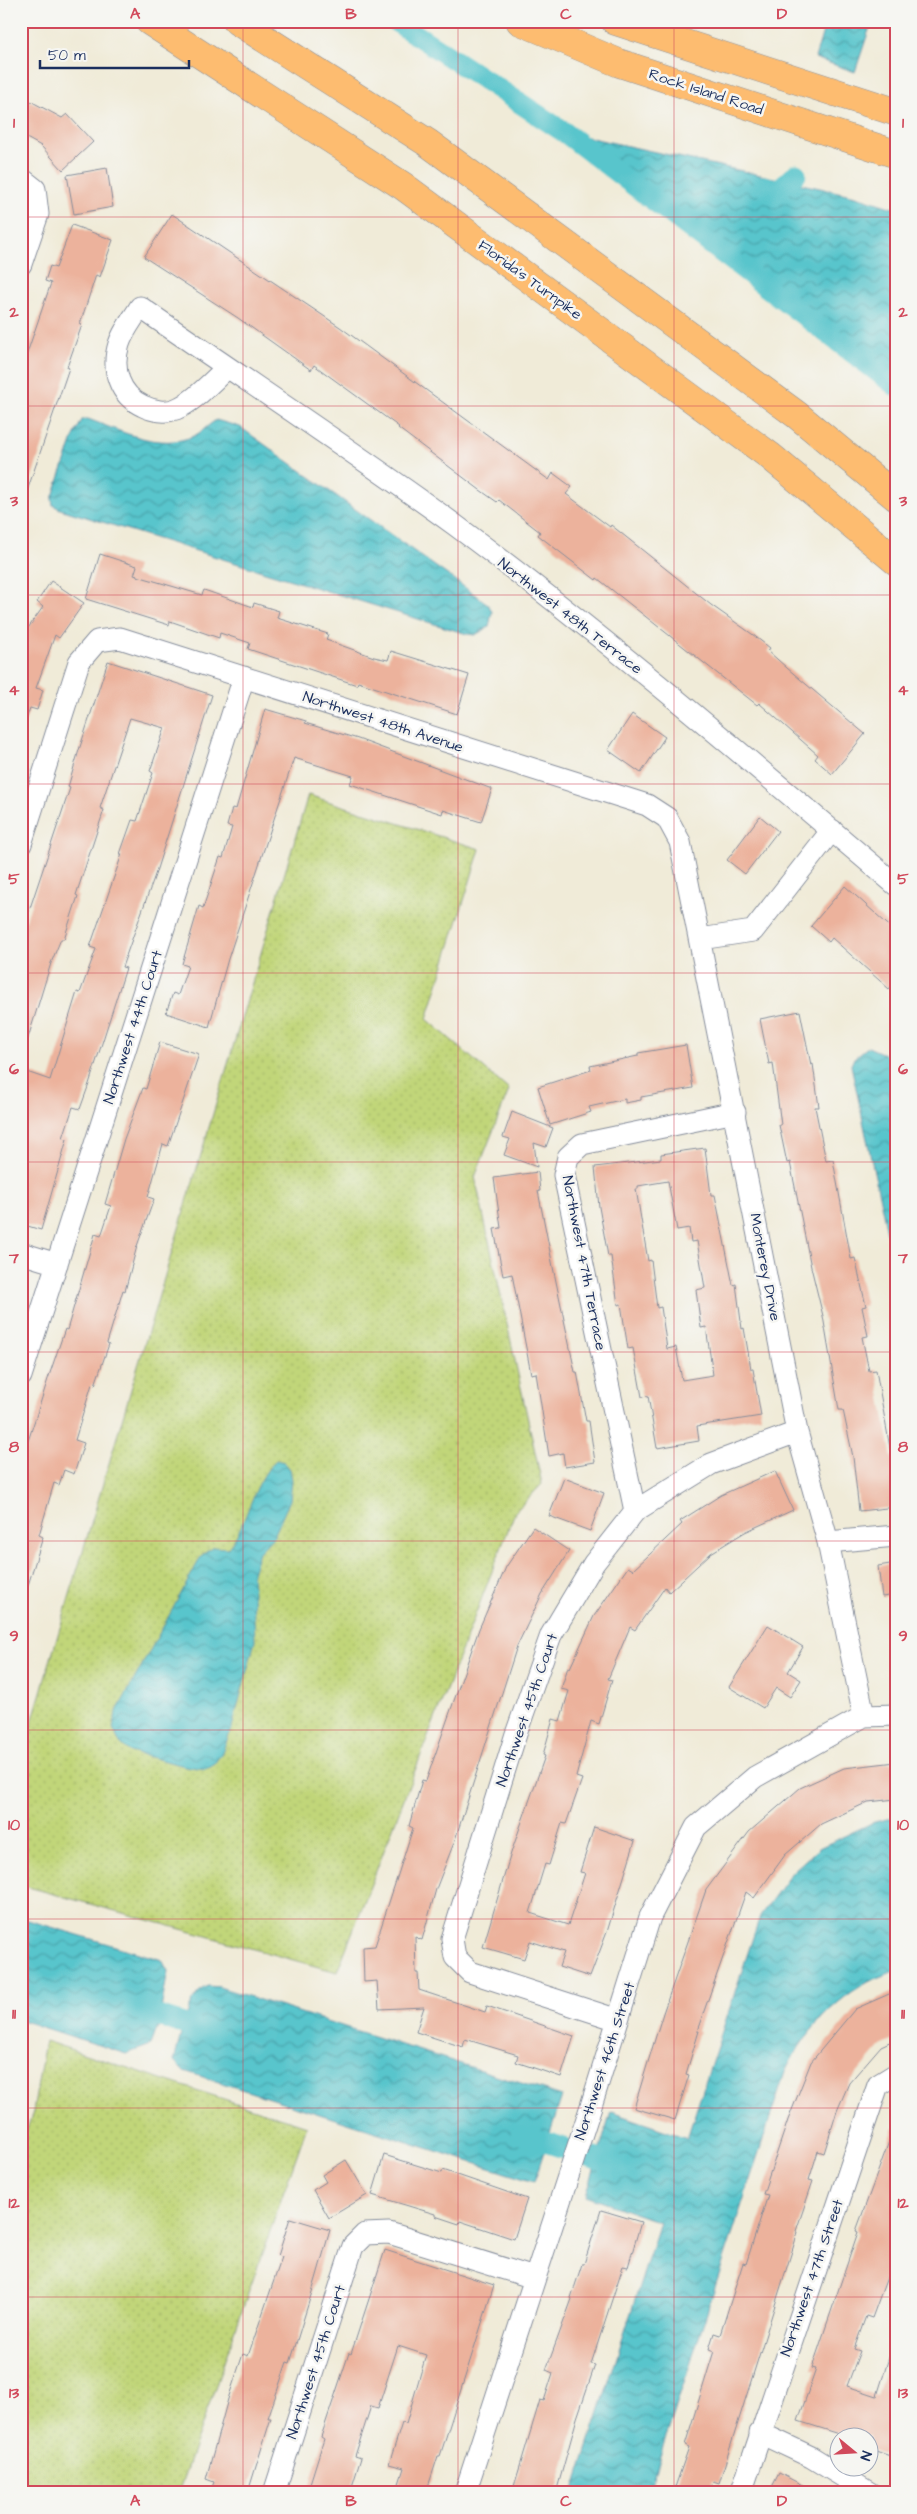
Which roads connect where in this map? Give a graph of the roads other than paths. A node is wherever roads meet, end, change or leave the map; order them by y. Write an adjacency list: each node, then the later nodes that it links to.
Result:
1 (149, 21): 11 (main road, Florida's Turnpike)
2 (236, 21): 10 (main road)
3 (520, 21): 6 (main road, Rock Island Road)
4 (615, 21): 5 (main road)
5 (896, 112)
6 (896, 154)
7 (28, 183): 8 (street)
8 (21, 264)
9 (227, 368): 9 (street, Northwest 48th Terrace); 14 (street, Northwest 48th Terrace)
10 (896, 497)
11 (896, 561)
12 (244, 677): 13 (street, Northwest 48th Avenue); 15 (street, Northwest 48th Avenue); 20 (street, Northwest 44th Court)
13 (667, 818): 17 (street, Monterey Drive)
14 (832, 830): 16 (street, Northwest 48th Terrace); 17 (street)
15 (21, 844)
16 (896, 885)
17 (700, 939): 18 (street, Monterey Drive)
18 (735, 1112): 22 (street, Monterey Drive); 23 (street, Northwest 47th Terrace)
19 (21, 1253): 20 (street)
20 (57, 1264): 21 (street, Northwest 44th Court)
21 (21, 1376)
22 (797, 1432): 23 (street, Northwest 45th Court); 25 (street, Monterey Drive)
23 (635, 1511): 28 (street, Northwest 45th Court)
24 (896, 1536): 25 (street)
25 (828, 1542): 27 (street, Monterey Drive)
26 (896, 1715): 27 (street)
27 (864, 1716): 28 (street, Northwest 46th Street)
28 (618, 2020): 30 (street, Northwest 46th Street)
29 (896, 2074): 31 (street, Northwest 47th Street)
30 (534, 2278): 32 (street, Northwest 45th Court); 33 (street, Northwest 46th Street)
31 (760, 2433): 34 (street, Northwest 47th Street); 35 (street)
32 (274, 2493)
33 (465, 2493)
34 (741, 2493)
35 (870, 2493)

